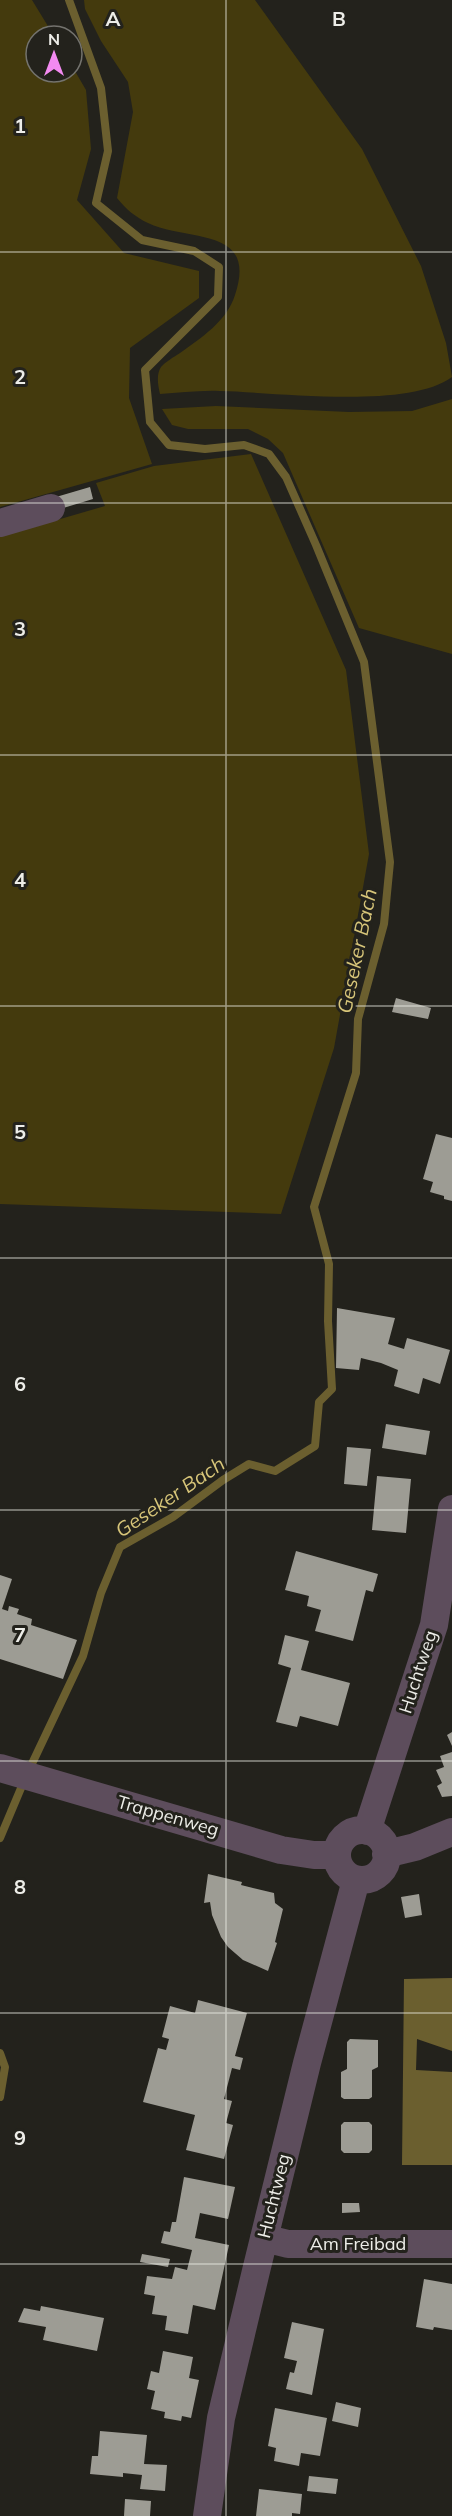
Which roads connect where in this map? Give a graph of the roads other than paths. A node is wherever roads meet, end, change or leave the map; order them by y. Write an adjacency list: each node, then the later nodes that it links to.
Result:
1 (51, 508): 2 (street)
2 (0, 523)
3 (452, 1509): 5 (street, Huchtweg)
4 (5, 1769): 8 (street, Trappenweg)
5 (367, 1832): 7 (street); 8 (street)
6 (452, 1832): 7 (street)
7 (386, 1854): 9 (street)
8 (337, 1856): 9 (street)
9 (356, 1880): 10 (street, Huchtweg)
10 (264, 2238): 11 (street, Am Freibad); 12 (street, Huchtweg)
11 (452, 2244)
12 (207, 2516)

